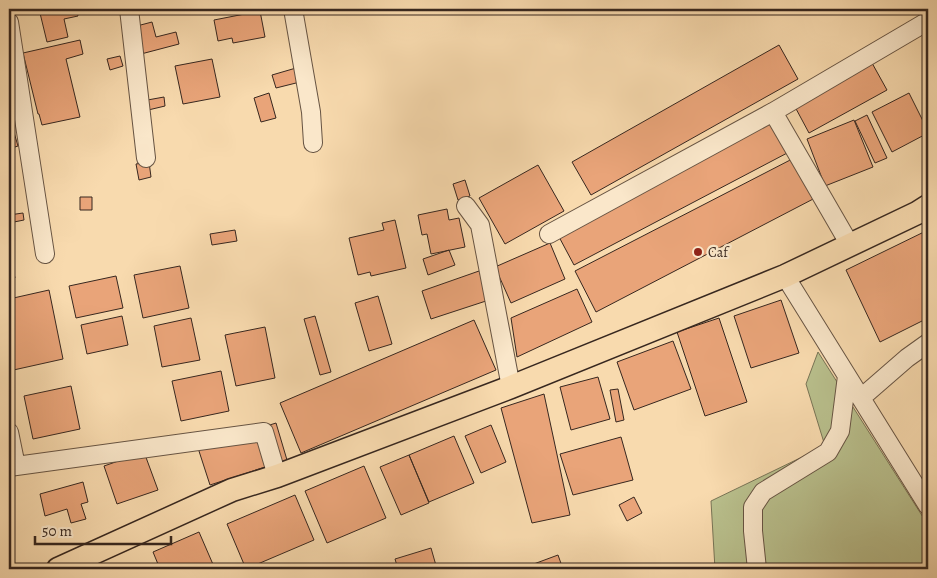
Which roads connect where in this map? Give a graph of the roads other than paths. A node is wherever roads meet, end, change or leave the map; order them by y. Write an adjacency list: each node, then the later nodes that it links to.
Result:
1 (129, 9): 7 (street)
2 (293, 9): 6 (street)
3 (928, 21): 5 (street)
4 (9, 22): 12 (street)
5 (772, 112): 10 (street); 11 (street)
6 (313, 143)
7 (146, 158)
8 (466, 206): 16 (street)
9 (928, 206): 11 (main road)
10 (548, 234)
11 (850, 245): 13 (main road)
12 (46, 254)
13 (785, 276): 15 (street); 16 (main road)
14 (928, 343): 17 (street)
15 (847, 376): 17 (street); 23 (street)
16 (511, 387): 20 (main road)
17 (861, 398): 21 (street)
18 (9, 432): 19 (street)
19 (12, 467): 20 (street)
20 (277, 476): 22 (main road)
21 (928, 506)
22 (58, 569)
23 (756, 569)

